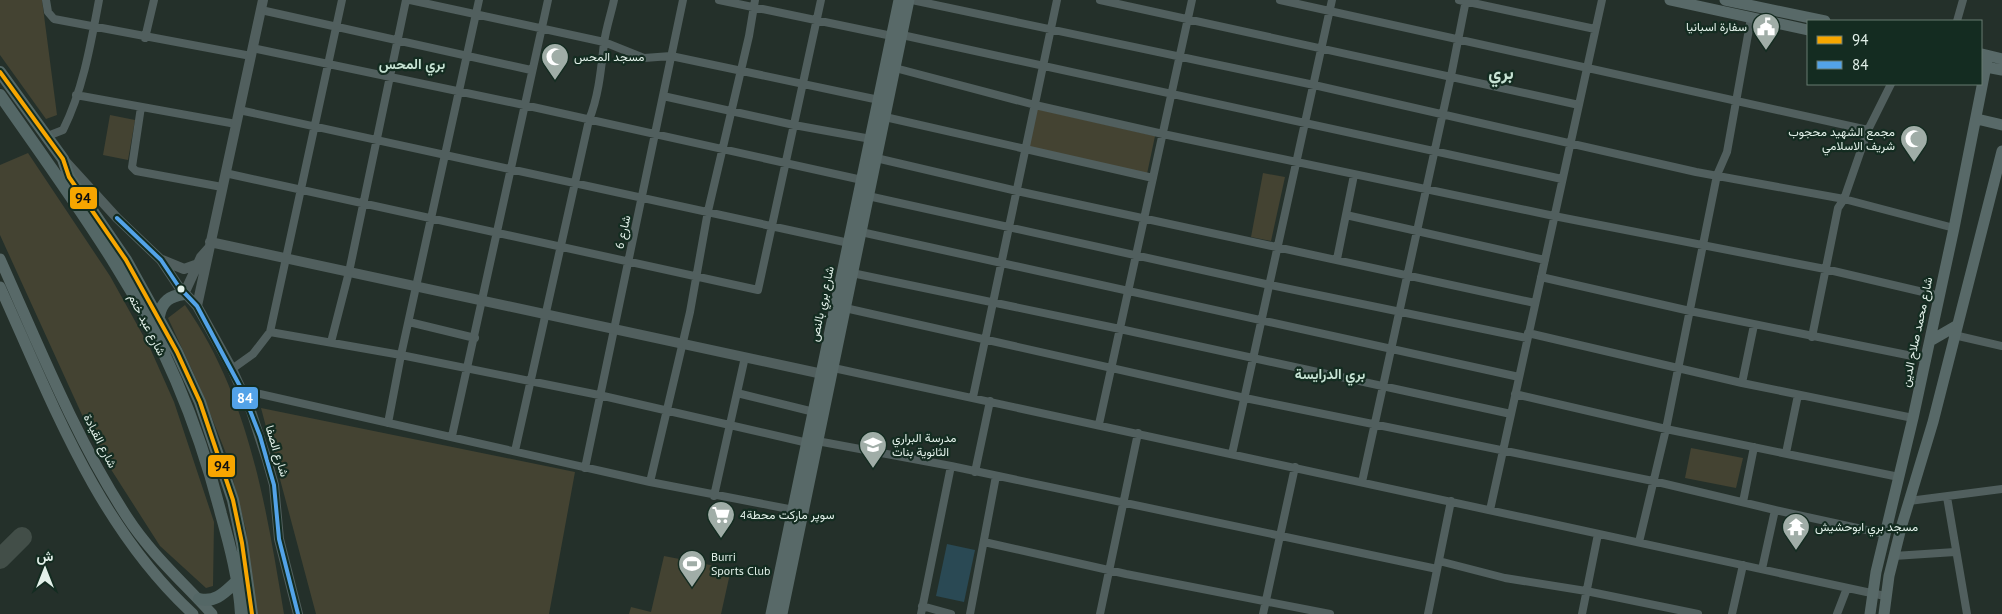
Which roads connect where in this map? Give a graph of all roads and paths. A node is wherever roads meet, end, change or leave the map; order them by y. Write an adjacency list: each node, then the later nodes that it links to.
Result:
1 (46, 0): 35 (street)
2 (99, 0): 35 (street)
3 (154, 0): 41 (street)
4 (342, 0): 34 (street)
5 (406, 0): 43 (street)
6 (410, 0): 28 (street)
7 (479, 0): 28 (street)
8 (548, 0): 36 (street)
9 (614, 0): 44 (street)
10 (683, 0): 48 (street, شارع 6)
11 (719, 0): 25 (street)
12 (821, 0): 33 (street)
13 (899, 0): 40 (main road, شارع بري بالنص)
14 (910, 0): 38 (street); 40 (main road, شارع بري بالنص)
15 (1058, 0): 38 (street)
16 (1100, 0): 30 (street)
17 (1192, 0): 30 (street)
18 (1280, 0): 27 (street)
19 (1332, 0): 27 (street)
20 (1463, 0): 37 (street); 42 (street)
21 (1602, 0): 37 (street)
22 (1670, 0): 29 (main road)
23 (1725, 0): 31 (main road)
24 (1963, 0): 32 (street)
25 (754, 4): 33 (street); 57 (street)
26 (262, 5): 34 (street); 46 (street)
27 (1330, 11): 42 (street); 45 (street)
28 (476, 14): 36 (street); 47 (street)
29 (1751, 18): 39 (main road); 72 (street)
30 (1188, 19): 45 (street); 49 (street)
31 (1821, 20)
32 (1957, 20)
33 (816, 21): 40 (street); 63 (street)
34 (337, 27): 43 (street); 52 (street)
35 (93, 28): 41 (street); 70 (street)
36 (542, 28): 44 (street); 56 (street)
37 (1595, 29): 54 (street)
38 (1051, 30): 49 (street); 53 (street)
39 (1807, 30)
40 (897, 36): 53 (street); 55 (main road, شارع بري بالنص); 73 (main road, شارع بري بالنص)
41 (145, 38): 46 (street)
42 (1459, 38): 54 (street); 60 (street)
43 (398, 41): 47 (street); 61 (street)
44 (604, 42): 48 (street); 82 (street)
45 (1322, 49): 60 (street); 64 (street)
46 (251, 52): 52 (street); 78 (street)
47 (466, 56): 56 (street); 67 (street)
48 (671, 56): 57 (street); 71 (street, شارع 6)
49 (1180, 56): 64 (street); 68 (street)
50 (2002, 59): 51 (main road)
51 (1984, 61): 58 (main road); 62 (main road, شارع محمد صلاح الدين)
52 (328, 64): 61 (street); 88 (street)
53 (1043, 66): 68 (street); 76 (street)
54 (1587, 67): 72 (street); 74 (street)
55 (895, 68): 76 (street); 81 (main road, شارع بري بالنص)
56 (532, 70): 75 (street)
57 (740, 70): 63 (street); 79 (street)
58 (2002, 70)
59 (0, 72): 92 (main road, شارع عبد ختم)
60 (1451, 76): 74 (street); 80 (street)
61 (390, 77): 67 (street); 94 (street)
62 (1982, 78)
63 (802, 84): 73 (street); 86 (street)
64 (1314, 85): 80 (street); 84 (street)
65 (1890, 85): 89 (street)
66 (1981, 85): 83 (main road, شارع محمد صلاح الدين)
67 (459, 92): 75 (street); 100 (street)
68 (1171, 94): 84 (street); 91 (street)
69 (0, 95): 251 (main road, شارع عبد ختم)
70 (76, 95): 77 (street); 92 (street)
71 (663, 96): 79 (street); 90 (street, شارع 6)
72 (1735, 99): 89 (street); 108 (street)
73 (879, 100): 93 (main road, شارع بري بالنص)
74 (1579, 104): 95 (street)
75 (524, 105): 82 (street); 105 (street)
76 (1035, 105): 91 (street); 96 (street)
77 (141, 107): 85 (street); 113 (street)
78 (239, 110): 85 (street); 88 (street)
79 (732, 112): 86 (street); 97 (street)
80 (1442, 116): 95 (street); 98 (street)
81 (884, 117): 96 (street); 101 (main road, شارع بري بالنص)
82 (589, 120): 90 (street); 112 (street)
83 (1977, 120): 87 (main road); 128 (main road, شارع محمد صلاح الدين)
84 (1305, 123): 98 (street); 103 (street)
85 (236, 124): 106 (street)
86 (794, 125): 93 (street); 104 (street)
87 (2002, 125)
88 (313, 126): 94 (street); 115 (street)
89 (1868, 130): 119 (street)
90 (655, 134): 97 (street); 118 (street, شارع 6)
91 (1163, 134): 103 (street); 109 (street)
92 (45, 137): 102 (main road, شارع عبد ختم)
93 (871, 139): 111 (main road, شارع بري بالنص)
94 (376, 140): 100 (street); 120 (street)
95 (1570, 142): 108 (street); 110 (street)
96 (1026, 148): 109 (street); 116 (street)
97 (723, 149): 104 (street); 121 (street)
98 (1434, 151): 110 (street); 114 (street)
99 (2002, 151): 173 (main road)
100 (445, 155): 105 (street); 124 (street)
101 (876, 158): 116 (street); 117 (main road, شارع بري بالنص)
102 (63, 159): 141 (street, شارع الصفا); 166 (main road, شارع عبد ختم)
103 (1297, 161): 107 (street); 136 (street)
104 (786, 163): 111 (street); 127 (street)
105 (511, 169): 112 (street); 129 (street)
106 (225, 173): 113 (street); 115 (street)
107 (1354, 175): 114 (street); 122 (street)
108 (1717, 175): 119 (street); 134 (street)
109 (1153, 178): 125 (street)
110 (1562, 179): 123 (street)
111 (862, 180): 132 (main road, شارع بري بالنص)
112 (575, 184): 118 (street); 135 (street)
113 (222, 187): 133 (street)
114 (1426, 189): 123 (street); 131 (street)
115 (300, 190): 120 (street); 139 (street)
116 (1017, 190): 125 (street); 126 (street)
117 (868, 196): 126 (street); 130 (main road, شارع بري بالنص)
118 (642, 198): 121 (street); 143 (street, شارع 6)
119 (1844, 199): 128 (street); 146 (street)
120 (363, 203): 124 (street); 147 (street)
121 (708, 211): 127 (street); 150 (street)
122 (1346, 216): 131 (street); 140 (street)
123 (1554, 216): 134 (street); 142 (street)
124 (432, 217): 129 (street); 154 (street)
125 (1144, 218): 136 (street); 137 (street)
126 (1009, 226): 137 (street); 145 (street)
127 (772, 227): 132 (street); 150 (street)
128 (1954, 228): 157 (main road, شارع محمد صلاح الدين)
129 (498, 232): 135 (street); 158 (street)
130 (861, 232): 145 (street); 148 (main road, شارع بري بالنص)
131 (1417, 232): 142 (street); 149 (street)
132 (849, 243): 191 (main road, شارع بري بالنص)
133 (210, 245): 139 (street); 144 (street); 161 (street)
134 (1704, 245): 146 (street); 163 (street)
135 (562, 246): 143 (street); 165 (street)
136 (1278, 246): 140 (street); 152 (street)
137 (1136, 255): 152 (street); 155 (street)
138 (0, 258): 256 (main road, شارع القيادة)
139 (286, 258): 147 (street); 172 (street)
140 (1337, 259): 149 (street)
141 (161, 260): 144 (street); 156 (street, شارع الصفا)
142 (1545, 260): 151 (street)
143 (628, 261): 150 (street); 170 (street, شارع 6)
144 (198, 264): 156 (street)
145 (1001, 264): 155 (street); 159 (street)
146 (1825, 269): 157 (street); 175 (street)
147 (349, 272): 154 (street); 179 (street)
148 (852, 273): 159 (street); 162 (main road, شارع بري بالنص)
149 (1406, 274): 160 (street); 164 (street)
150 (696, 276): 180 (street)
151 (1541, 276): 160 (street); 163 (street)
152 (1270, 285): 164 (street); 167 (street)
153 (0, 287): 259 (main road)
154 (417, 287): 158 (street); 168 (street)
155 (1128, 292): 167 (street); 171 (street)
156 (184, 294): 161 (street, شارع الصفا); 166 (main road)
157 (1940, 296): 178 (main road, شارع محمد صلاح الدين)
158 (483, 301): 165 (street); 176 (street)
159 (993, 302): 171 (street); 177 (street)
160 (1535, 303): 174 (street)
161 (198, 306): 189 (street, شارع الصفا)
162 (845, 308): 177 (street); 191 (main road, شارع بري بالنص)
163 (1690, 311): 169 (street); 187 (street)
164 (1398, 312): 174 (street); 182 (street)
165 (546, 314): 170 (street); 194 (street)
166 (159, 316): 262 (main road, شارع عبد ختم)
167 (1262, 321): 182 (street); 185 (street)
168 (408, 322): 176 (street); 183 (street)
169 (1754, 324): 175 (street); 193 (street)
170 (614, 329): 180 (street); 199 (street, شارع 6)
171 (1120, 329): 185 (street); 188 (street)
172 (270, 332): 179 (street); 189 (street)
173 (1954, 335): 178 (main road); 178 (main road); 181 (street); 234 (main road)
174 (1528, 336): 187 (street); 192 (street)
175 (1812, 336): 186 (street)
176 (475, 338): 190 (street)
177 (985, 339): 188 (street); 201 (street)
178 (1930, 341): 186 (main road, شارع محمد صلاح الدين)
179 (331, 342): 183 (street)
180 (683, 344): 184 (street); 204 (street)
181 (2002, 346)
182 (1392, 348): 192 (street); 195 (street)
183 (400, 355): 190 (street); 208 (street)
184 (745, 357): 191 (street); 197 (street)
185 (1254, 358): 195 (street); 202 (street)
186 (1927, 359): 207 (main road, شارع محمد صلاح الدين)
187 (1678, 367): 193 (street); 212 (street)
188 (1112, 368): 202 (street); 210 (street)
189 (232, 369): 196 (street, شارع الصفا)
190 (468, 369): 194 (street); 214 (street)
191 (827, 371): 201 (street); 205 (main road, شارع بري بالنص); 215 (main road, شارع بري بالنص)
192 (1519, 378): 198 (street)
193 (1742, 382): 200 (street)
194 (530, 383): 199 (street); 217 (street)
195 (1383, 386): 206 (street); 211 (street)
196 (242, 390): 208 (street); 263 (street, شارع الصفا)
197 (738, 392): 205 (street); 209 (street)
198 (1515, 394): 206 (street); 212 (street)
199 (599, 395): 204 (street); 223 (street, شارع 6)
200 (1798, 395): 207 (street); 219 (street)
201 (973, 397): 203 (street)
202 (1245, 398): 211 (street); 220 (street)
203 (990, 401): 210 (street); 224 (street)
204 (667, 410): 209 (street); 228 (street)
205 (814, 412): 215 (main road, شارع بري بالنص)
206 (1511, 414): 218 (street)
207 (1913, 418): 226 (main road, شارع محمد صلاح الدين)
208 (388, 423): 214 (street)
209 (730, 424): 215 (street); 231 (street)
210 (1100, 424): 213 (street)
211 (1374, 426): 218 (street); 229 (street)
212 (1666, 429): 216 (street); 227 (street)
213 (1138, 433): 220 (street); 235 (street)
214 (452, 436): 217 (street)
215 (813, 442): 221 (street); 237 (main road, شارع بري بالنص); 265 (main road, شارع بري بالنص)
216 (1754, 447): 219 (street); 236 (street)
217 (515, 451): 223 (street)
218 (1503, 451): 227 (street); 238 (street)
219 (1786, 453): 226 (street)
220 (1232, 454): 222 (street)
221 (951, 466): 224 (street); 258 (street)
222 (1295, 467): 229 (street); 242 (street)
223 (585, 468): 228 (street)
224 (975, 472): 225 (street)
225 (996, 476): 235 (street); 243 (street)
226 (1899, 477): 241 (main road, شارع محمد صلاح الدين)
227 (1653, 481): 236 (street); 244 (street)
228 (650, 482): 231 (street)
229 (1362, 482): 233 (street)
230 (2002, 489): 232 (street)
231 (714, 496): 237 (street)
232 (1947, 497): 234 (street); 245 (street)
233 (1451, 501): 238 (street); 247 (street)
234 (1909, 501): 246 (main road)
235 (1123, 502): 242 (street); 250 (street)
236 (1743, 502): 239 (street)
237 (794, 510): 264 (main road, شارع بري بالنص)
238 (1490, 510): 240 (street)
239 (1775, 510): 241 (street); 249 (street)
240 (1598, 534): 244 (street); 253 (street)
241 (1885, 534): 254 (main road, شارع محمد صلاح الدين)
242 (1279, 536): 247 (street); 257 (street)
243 (984, 542): 250 (street); 267 (street)
244 (1639, 542): 248 (street)
245 (1955, 552): 246 (street); 278 (street)
246 (1894, 556): 255 (main road)
247 (1438, 565): 253 (street); 271 (street)
248 (1743, 565): 249 (street); 274 (street)
249 (1762, 569): 252 (street)
250 (1108, 570): 257 (street); 268 (street)
251 (236, 582): 256 (main road); 261 (main road, شارع عبد ختم)
252 (1847, 588): 254 (street); 275 (street)
253 (1586, 591): 272 (street); 273 (street)
254 (1872, 593): 255 (street); 276 (main road, شارع محمد صلاح الدين)
255 (1885, 596): 277 (main road)
256 (199, 599): 260 (main road, شارع القيادة)
257 (1266, 600): 269 (street); 270 (street)
258 (922, 610): 266 (street)
259 (193, 614)
260 (212, 614)
261 (241, 614)
262 (252, 614)
263 (298, 614)
264 (771, 614)
265 (782, 614)
266 (951, 614)
267 (970, 614)
268 (1100, 614)
269 (1263, 614)
270 (1330, 614)
271 (1428, 614)
272 (1582, 614)
273 (1698, 614)
274 (1732, 614)
275 (1838, 614)
276 (1870, 614)
277 (1884, 614)
278 (1967, 614)

